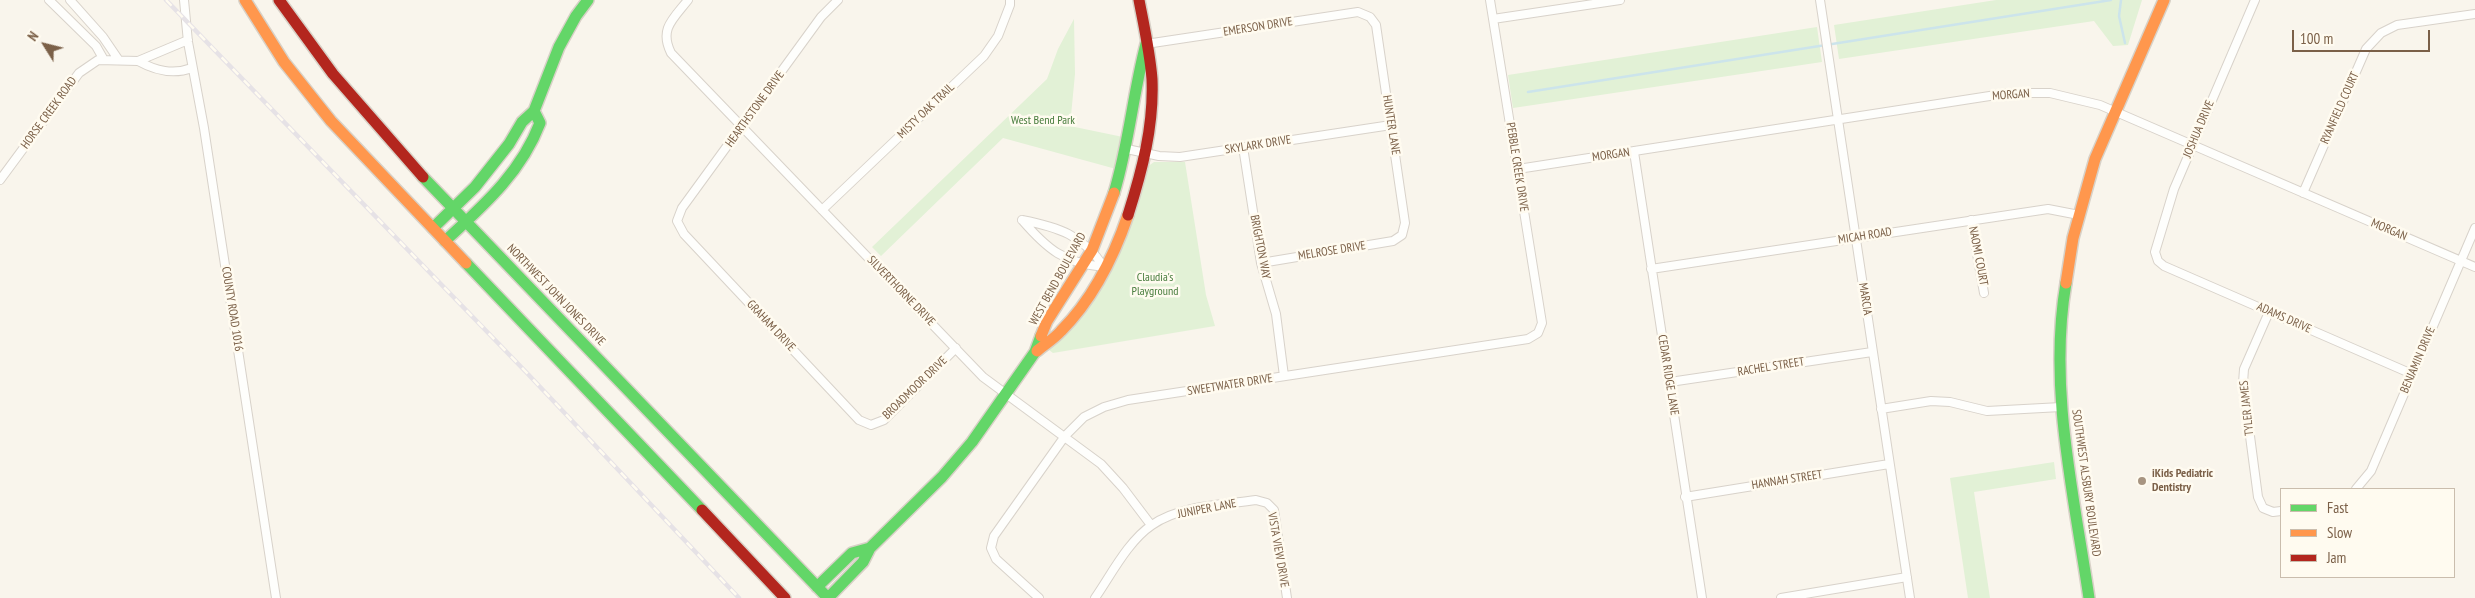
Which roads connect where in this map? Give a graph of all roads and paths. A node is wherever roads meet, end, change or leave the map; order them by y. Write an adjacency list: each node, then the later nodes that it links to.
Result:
1 (49, 0): 23 (street)
2 (70, 0): 22 (street)
3 (184, 0): 20 (street, COUNTY ROAD 1016)
4 (245, 0): 45 (main road)
5 (279, 0): 39 (main road, NORTHWEST JOHN JONES DRIVE)
6 (588, 0): 26 (main road)
7 (688, 0): 30 (street, SILVERTHORNE DRIVE)
8 (838, 0): 30 (street, HEARTHSTONE DRIVE)
9 (1010, 0): 40 (street, MISTY OAK TRAIL)
10 (1139, 0): 21 (main road, WEST BEND BOULEVARD)
11 (1490, 0): 19 (street, PEBBLE CREEK DRIVE)
12 (1620, 0): 16 (street)
13 (1820, 0): 28 (street, MARCIA)
14 (2164, 0): 27 (main road, SOUTHWEST ALSBURY BOULEVARD)
15 (2255, 0): 31 (street, JOSHUA DRIVE)
16 (1609, 1): 19 (street)
17 (2475, 14): 38 (street, RYANFIELD COURT)
18 (1370, 17): 21 (street, EMERSON DRIVE); 29 (street, HUNTER LANE)
19 (1493, 20): 36 (street, PEBBLE CREEK DRIVE)
20 (188, 40): 24 (street, HORSE CREEK ROAD); 25 (street, COUNTY ROAD 1016)
21 (1146, 44): 33 (main road, WEST BEND BOULEVARD); 35 (main road, WEST BEND BOULEVARD)
22 (118, 59): 23 (street, HORSE CREEK ROAD); 24 (street, HORSE CREEK ROAD)
23 (104, 60): 37 (street, HORSE CREEK ROAD)
24 (138, 60): 25 (street, HORSE CREEK ROAD)
25 (192, 68): 81 (street, COUNTY ROAD 1016)
26 (534, 111): 39 (main road); 43 (main road)
27 (2115, 111): 28 (street, MORGAN); 31 (street, MORGAN); 41 (main road, SOUTHWEST ALSBURY BOULEVARD)
28 (1838, 120): 34 (street, MORGAN); 48 (street, MARCIA)
29 (1390, 125): 32 (street, SKYLARK DRIVE); 47 (street, HUNTER LANE)
30 (742, 127): 40 (street, SILVERTHORNE DRIVE); 44 (street, HEARTHSTONE DRIVE)
31 (2192, 145): 38 (street, MORGAN); 51 (street, JOSHUA DRIVE)
32 (1243, 147): 35 (street, SKYLARK DRIVE); 53 (street, BRIGHTON WAY)
33 (1126, 149): 35 (street, SKYLARK DRIVE); 50 (main road, WEST BEND BOULEVARD)
34 (1634, 152): 36 (street, MORGAN); 57 (street, CEDAR RIDGE LANE)
35 (1145, 153): 55 (main road, WEST BEND BOULEVARD)
36 (1518, 169): 60 (street, PEBBLE CREEK DRIVE)
37 (0, 180)
38 (2303, 193): 52 (street, MORGAN)
39 (454, 208): 43 (main road, NORTHWEST JOHN JONES DRIVE); 45 (main road)
40 (822, 210): 61 (street, SILVERTHORNE DRIVE)
41 (2078, 215): 42 (street, MICAH ROAD); 68 (main road, SOUTHWEST ALSBURY BOULEVARD)
42 (1971, 220): 48 (street, MICAH ROAD); 58 (street, NAOMI COURT)
43 (466, 221): 49 (main road); 80 (main road, NORTHWEST JOHN JONES DRIVE)
44 (677, 221): 70 (street, GRAHAM DRIVE)
45 (433, 228): 49 (main road)
46 (2475, 228): 52 (street, BENJAMIN DRIVE)
47 (1402, 235): 53 (street, MELROSE DRIVE)
48 (1855, 238): 57 (street, MICAH ROAD); 63 (street, MARCIA)
49 (445, 241): 82 (main road)
50 (1092, 250): 54 (main road, WEST BEND BOULEVARD); 54 (street); 55 (street)
51 (2158, 261): 59 (street, ADAMS DRIVE)
52 (2461, 261): 56 (street, MORGAN); 64 (street, BENJAMIN DRIVE)
53 (1261, 263): 65 (street, BRIGHTON WAY)
54 (1083, 265): 55 (street); 62 (main road, WEST BEND BOULEVARD)
55 (1104, 267): 62 (main road, WEST BEND BOULEVARD)
56 (2475, 267)
57 (1651, 269): 66 (street, CEDAR RIDGE LANE)
58 (1984, 293)
59 (2269, 312): 64 (street, ADAMS DRIVE); 76 (street, TYLER JAMES)
60 (1538, 333): 65 (street, SWEETWATER DRIVE)
61 (956, 348): 67 (street, SILVERTHORNE DRIVE); 70 (street, BROADMOOR DRIVE)
62 (1035, 352): 67 (main road, WEST BEND BOULEVARD)
63 (1872, 352): 66 (street, RACHEL STREET); 69 (street, MARCIA)
64 (2412, 374): 73 (street, BENJAMIN DRIVE)
65 (1284, 376): 71 (street, SWEETWATER DRIVE)
66 (1670, 382): 74 (street, CEDAR RIDGE LANE)
67 (1006, 395): 71 (street, SILVERTHORNE DRIVE); 78 (main road, WEST BEND BOULEVARD)
68 (2061, 407): 69 (street); 90 (main road, SOUTHWEST ALSBURY BOULEVARD)
69 (1881, 409): 72 (street, MARCIA)
70 (871, 425)
71 (1066, 436): 77 (street, SILVERTHORNE DRIVE); 84 (street, SWEETWATER DRIVE)
72 (1889, 464): 74 (street, HANNAH STREET); 79 (street, MARCIA)
73 (2357, 488)
74 (1685, 497): 87 (street, CEDAR RIDGE LANE)
75 (1266, 503): 77 (street, JUNIPER LANE); 86 (street, VISTA VIEW DRIVE)
76 (2280, 511)
77 (1151, 526): 85 (street, JUNIPER LANE)
78 (870, 548): 80 (main road, WEST BEND BOULEVARD); 83 (main road, WEST BEND BOULEVARD)
79 (1907, 577): 88 (street); 89 (street, MARCIA)
80 (817, 586): 83 (main road, NORTHWEST JOHN JONES DRIVE)
81 (276, 598)
82 (785, 598)
83 (828, 598)
84 (1040, 598)
85 (1095, 598)
86 (1287, 598)
87 (1702, 598)
88 (1781, 598)
89 (1910, 598)
90 (2088, 598)

